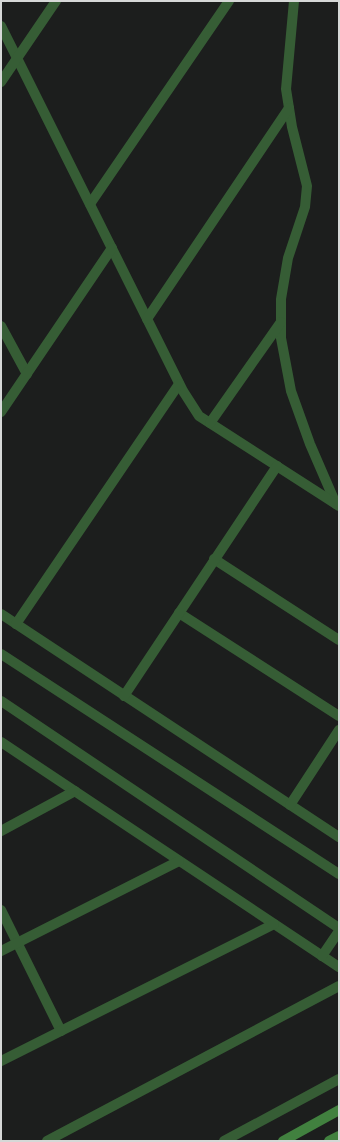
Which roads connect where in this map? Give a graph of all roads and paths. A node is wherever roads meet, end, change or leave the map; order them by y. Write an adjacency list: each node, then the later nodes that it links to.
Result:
1 (56, 1): 5 (street)
2 (229, 1): 8 (street)
3 (294, 1): 7 (street)
4 (1, 26): 5 (street)
5 (18, 57): 6 (street); 8 (street)
6 (2, 76)
7 (289, 108): 10 (street); 11 (street)
8 (90, 204): 9 (street)
9 (112, 248): 10 (street); 13 (street)
10 (147, 319): 14 (street)
11 (281, 322): 16 (street); 18 (street)
12 (1, 326): 13 (street)
13 (27, 374): 15 (street)
14 (179, 384): 16 (street); 22 (street)
15 (1, 412)
16 (210, 423): 17 (street)
17 (276, 466): 18 (street); 19 (street)
18 (337, 505)
19 (214, 560): 20 (street); 23 (street)
20 (180, 613): 25 (street); 27 (street)
21 (1, 614): 22 (street)
22 (16, 624): 25 (street)
23 (339, 640)
24 (1, 654): 35 (street)
25 (124, 696): 31 (street)
26 (1, 701): 38 (street)
27 (339, 716)
28 (339, 730): 31 (street)
29 (1, 742): 30 (street)
30 (75, 791): 32 (street); 34 (street)
31 (290, 805): 33 (street)
32 (1, 831)
33 (339, 838)
34 (179, 861): 37 (street); 39 (street)
35 (339, 874)
36 (1, 910): 39 (street)
37 (274, 924): 41 (street); 44 (street)
38 (339, 929): 41 (street)
39 (17, 943): 40 (street); 44 (street)
40 (1, 951)
41 (322, 956): 42 (street)
42 (339, 967)
43 (339, 986): 49 (street)
44 (61, 1031): 45 (street)
45 (1, 1061)
46 (339, 1079): 50 (street)
47 (339, 1110): 51 (street)
48 (339, 1136): 52 (street)
49 (47, 1141)
50 (224, 1141)
51 (283, 1141)
52 (329, 1141)

